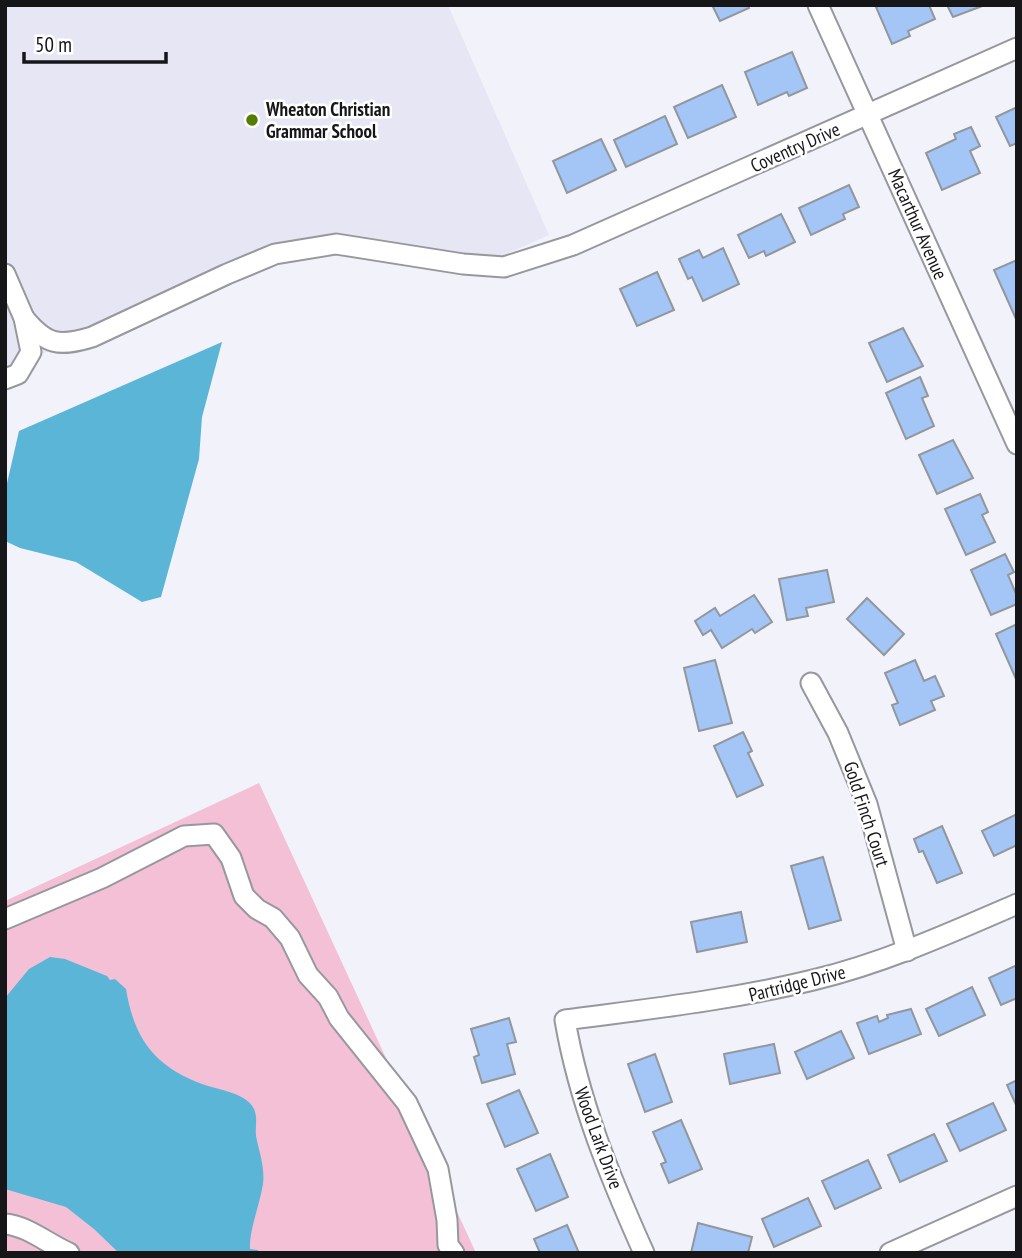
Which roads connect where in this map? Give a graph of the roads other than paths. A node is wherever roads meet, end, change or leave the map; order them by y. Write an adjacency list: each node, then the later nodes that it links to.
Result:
1 (818, 5): 3 (street, Macarthur Avenue)
2 (1017, 48): 3 (street, Coventry Drive)
3 (869, 114): 5 (street, Coventry Drive); 7 (street, Macarthur Avenue)
4 (5, 274): 5 (street)
5 (24, 318): 6 (street)
6 (5, 379)
7 (1017, 444)
8 (811, 683): 11 (street, Gold Finch Court)
9 (1017, 904): 11 (street, Partridge Drive)
10 (5, 919): 16 (street)
11 (907, 951): 12 (street, Partridge Drive)
12 (565, 1020): 17 (street, Wood Lark Drive)
13 (1017, 1196): 18 (street)
14 (5, 1224): 15 (street)
15 (69, 1253)
16 (454, 1253)
17 (644, 1253)
18 (890, 1253)

